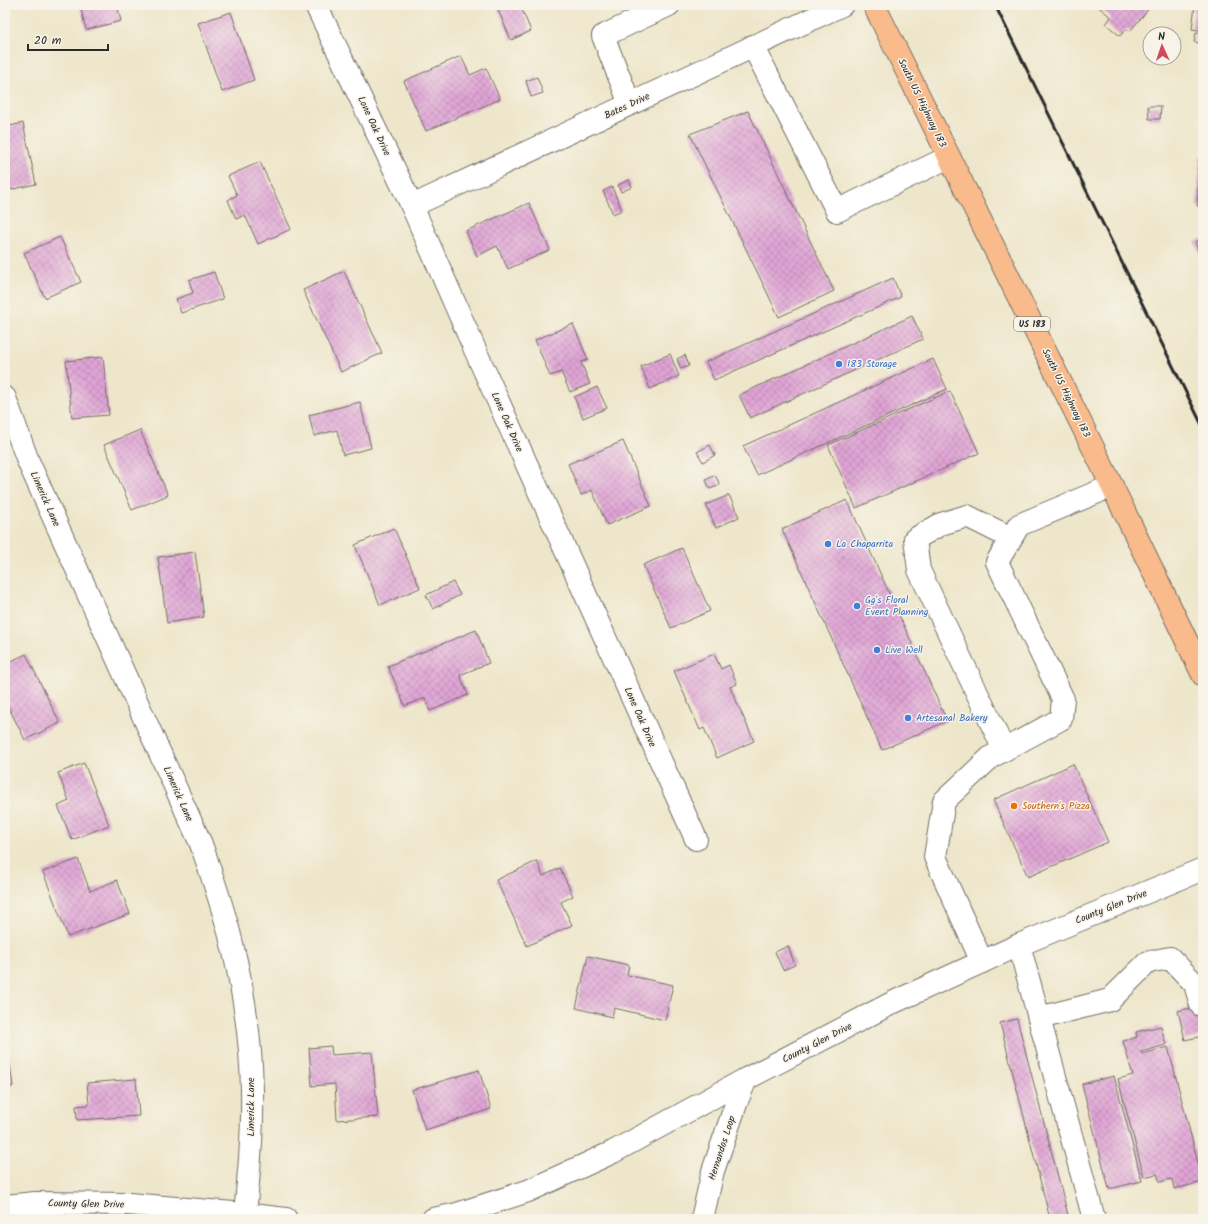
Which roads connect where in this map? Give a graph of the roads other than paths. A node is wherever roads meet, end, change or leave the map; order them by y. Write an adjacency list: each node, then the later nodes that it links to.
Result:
1 (316, 5): 8 (street, Lone Oak Drive)
2 (669, 5): 6 (street)
3 (842, 5): 5 (street, Bates Drive)
4 (874, 5): 7 (main road, South US Highway 183 / US 183)
5 (753, 46): 6 (street, Bates Drive); 7 (street)
6 (630, 104): 8 (street, Bates Drive)
7 (949, 157): 10 (main road, South US Highway 183 / US 183)
8 (412, 206): 14 (street, Lone Oak Drive)
9 (5, 398): 22 (street, Limerick Lane)
10 (1112, 486): 11 (street); 12 (main road, South US Highway 183 / US 183)
11 (1011, 538): 13 (street); 13 (street)
12 (1203, 675)
13 (1004, 750): 17 (street)
14 (696, 839)
15 (1203, 869): 16 (street, County Glen Drive)
16 (1019, 945): 17 (street, County Glen Drive); 19 (street)
17 (982, 962): 20 (street, County Glen Drive)
18 (1201, 1005): 19 (street)
19 (1039, 1018): 26 (street)
20 (746, 1079): 24 (street, County Glen Drive); 25 (street, Hernandos Loop)
21 (5, 1206): 22 (street, County Glen Drive)
22 (245, 1214): 23 (street, County Glen Drive)
23 (286, 1219)
24 (433, 1219)
25 (702, 1219)
26 (1094, 1219)

